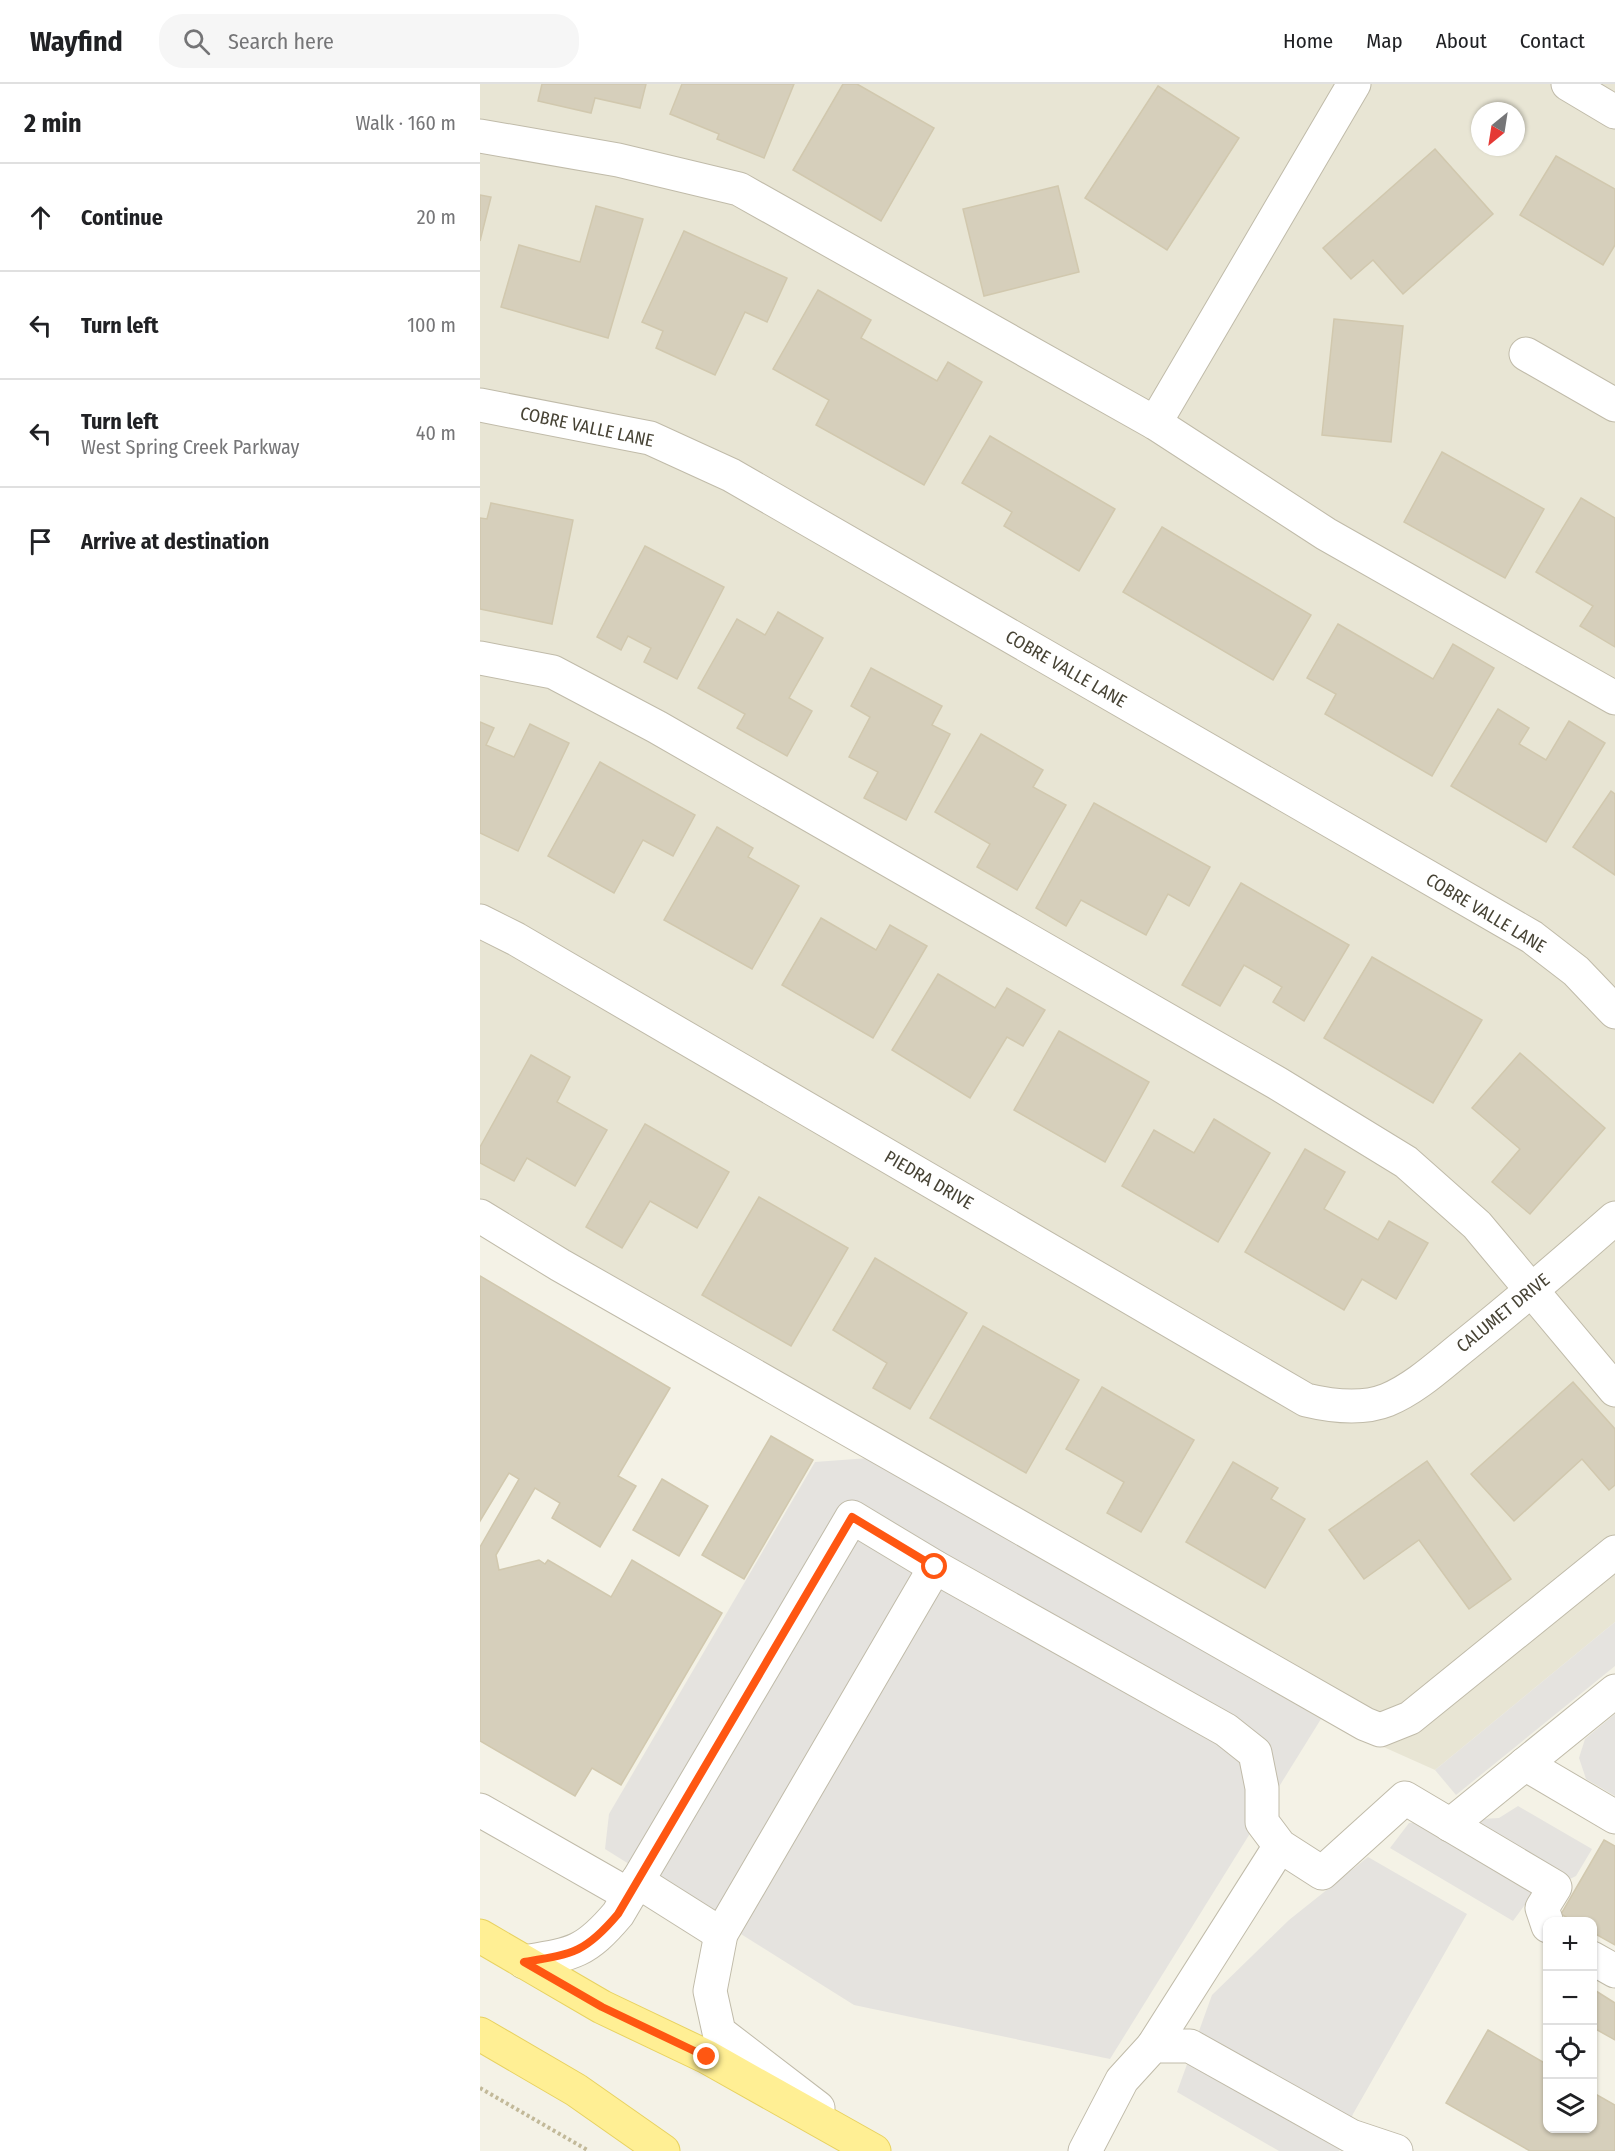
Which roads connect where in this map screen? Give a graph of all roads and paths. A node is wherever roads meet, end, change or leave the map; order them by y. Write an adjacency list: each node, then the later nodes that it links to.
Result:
1 (1354, 84): 8 (street)
2 (1568, 84): 3 (street)
3 (1615, 111)
4 (480, 136): 8 (street)
5 (1526, 354): 7 (street)
6 (480, 405): 12 (street, COBRE VALLE LANE)
7 (1615, 405)
8 (1155, 423): 10 (street)
9 (480, 658): 15 (street)
10 (1615, 698)
11 (480, 921): 17 (street, PIEDRA DRIVE)
12 (1615, 1012)
13 (480, 1216): 18 (street)
14 (1615, 1218): 15 (street, CALUMET DRIVE)
15 (1533, 1290): 16 (street); 17 (street, CALUMET DRIVE)
16 (1615, 1390)
17 (1386, 1401)
18 (1615, 1552)
19 (935, 1567): 25 (street); 26 (street); 28 (street)
20 (1615, 1691): 21 (street)
21 (1525, 1764): 23 (street); 24 (street)
22 (480, 1810): 26 (street)
23 (1615, 1817)
24 (1450, 1825): 25 (street); 27 (street)
25 (1280, 1846): 34 (street)
26 (633, 1888): 28 (street); 31 (street)
27 (1545, 1917)
28 (721, 1934): 38 (street)
29 (480, 1936): 31 (main road)
30 (1597, 1960): 32 (street)
31 (524, 1962): 38 (main road)
32 (1615, 1971)
33 (480, 2034): 37 (main road)
34 (1153, 2046): 39 (street); 40 (street)
35 (480, 2088): 36 (path)
36 (589, 2151)
37 (663, 2151)
38 (874, 2151)
39 (1085, 2151)
40 (1396, 2151)

